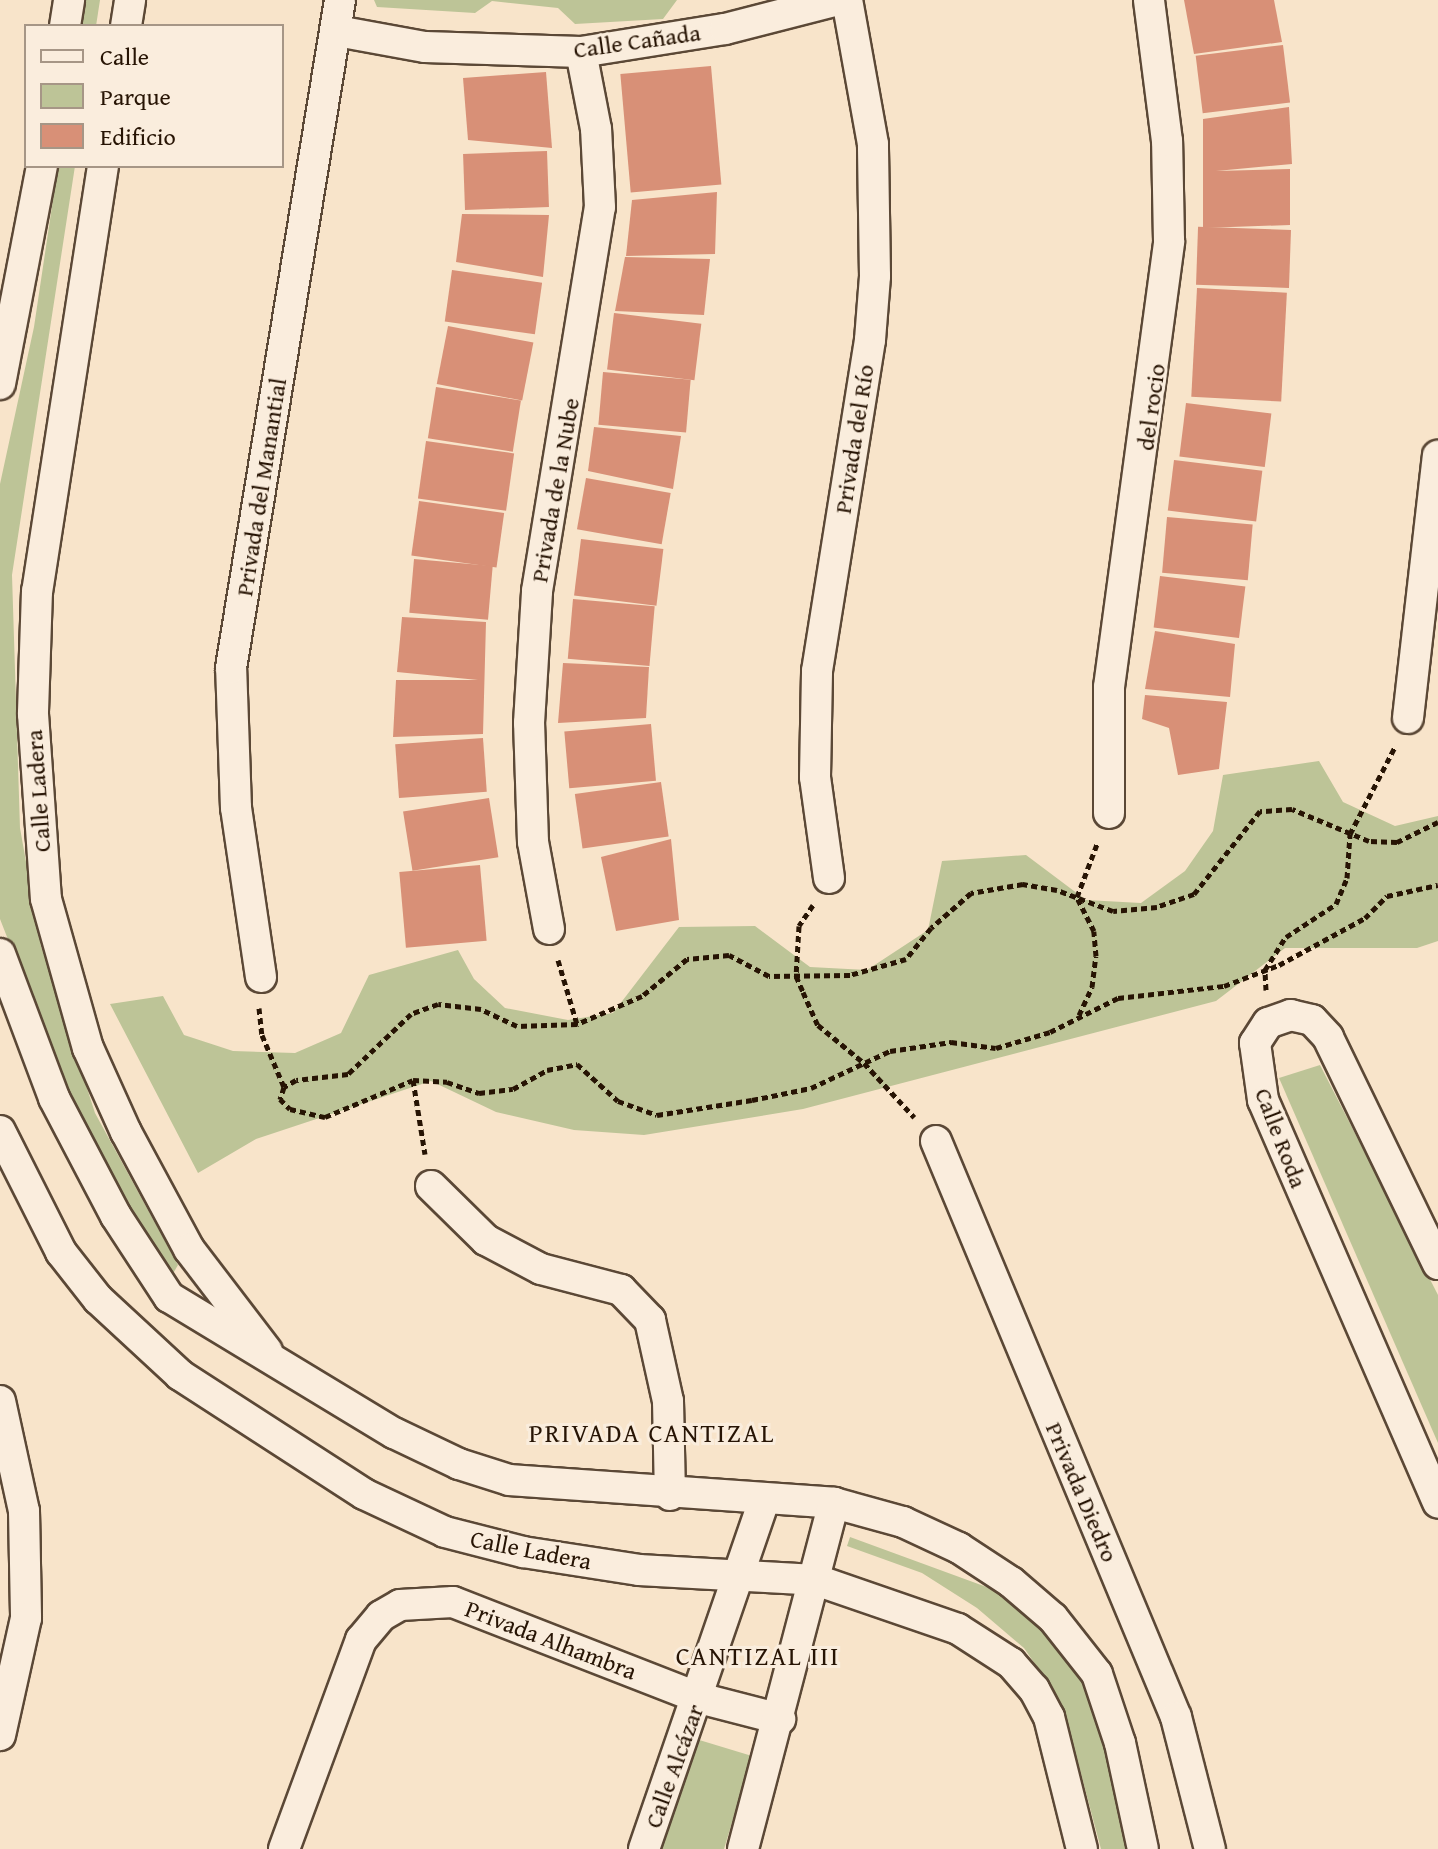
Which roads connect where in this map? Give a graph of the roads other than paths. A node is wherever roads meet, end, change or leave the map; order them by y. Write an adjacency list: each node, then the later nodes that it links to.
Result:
1 (69, 0): 7 (street)
2 (130, 0): 8 (street)
3 (340, 0): 9 (street, Privada del Manantial)
4 (838, 0): 10 (street, Calle Cañada)
5 (847, 0): 17 (street, Privada del Río)
6 (1149, 0): 16 (street, del rocio)
7 (65, 24)
8 (126, 24)
9 (337, 31): 10 (street, Calle Cañada); 20 (street, Privada del Manantial)
10 (581, 52): 18 (street, Privada de la Nube)
11 (42, 168): 13 (street)
12 (103, 168): 25 (street, Calle Ladera)
13 (0, 384)
14 (1438, 456): 15 (street)
15 (1408, 718)
16 (1109, 813)
17 (829, 878)
18 (549, 929)
19 (0, 954): 25 (street, Calle Ladera)
20 (261, 977)
21 (0, 1131): 31 (street, Calle Ladera)
22 (936, 1141): 41 (street, Privada Diedro)
23 (431, 1186): 27 (street)
24 (1438, 1264): 30 (street, Calle Roda)
25 (275, 1362): 27 (street, Calle Ladera)
26 (0, 1401): 35 (street)
27 (670, 1495): 28 (street, Calle Ladera)
28 (764, 1500): 29 (street, Calle Ladera); 31 (street, Calle Alcázar)
29 (834, 1503): 32 (street); 40 (street, Calle Ladera)
30 (1438, 1503)
31 (735, 1575): 32 (street, Calle Ladera); 33 (street, Calle Alcázar)
32 (816, 1580): 34 (street); 39 (street, Calle Ladera)
33 (699, 1698): 34 (street, Privada Alhambra); 36 (street, Privada Alhambra); 37 (street, Calle Alcázar)
34 (780, 1719): 38 (street)
35 (0, 1735)
36 (284, 1849)
37 (644, 1849)
38 (743, 1849)
39 (1082, 1849)
40 (1143, 1849)
41 (1210, 1849)

